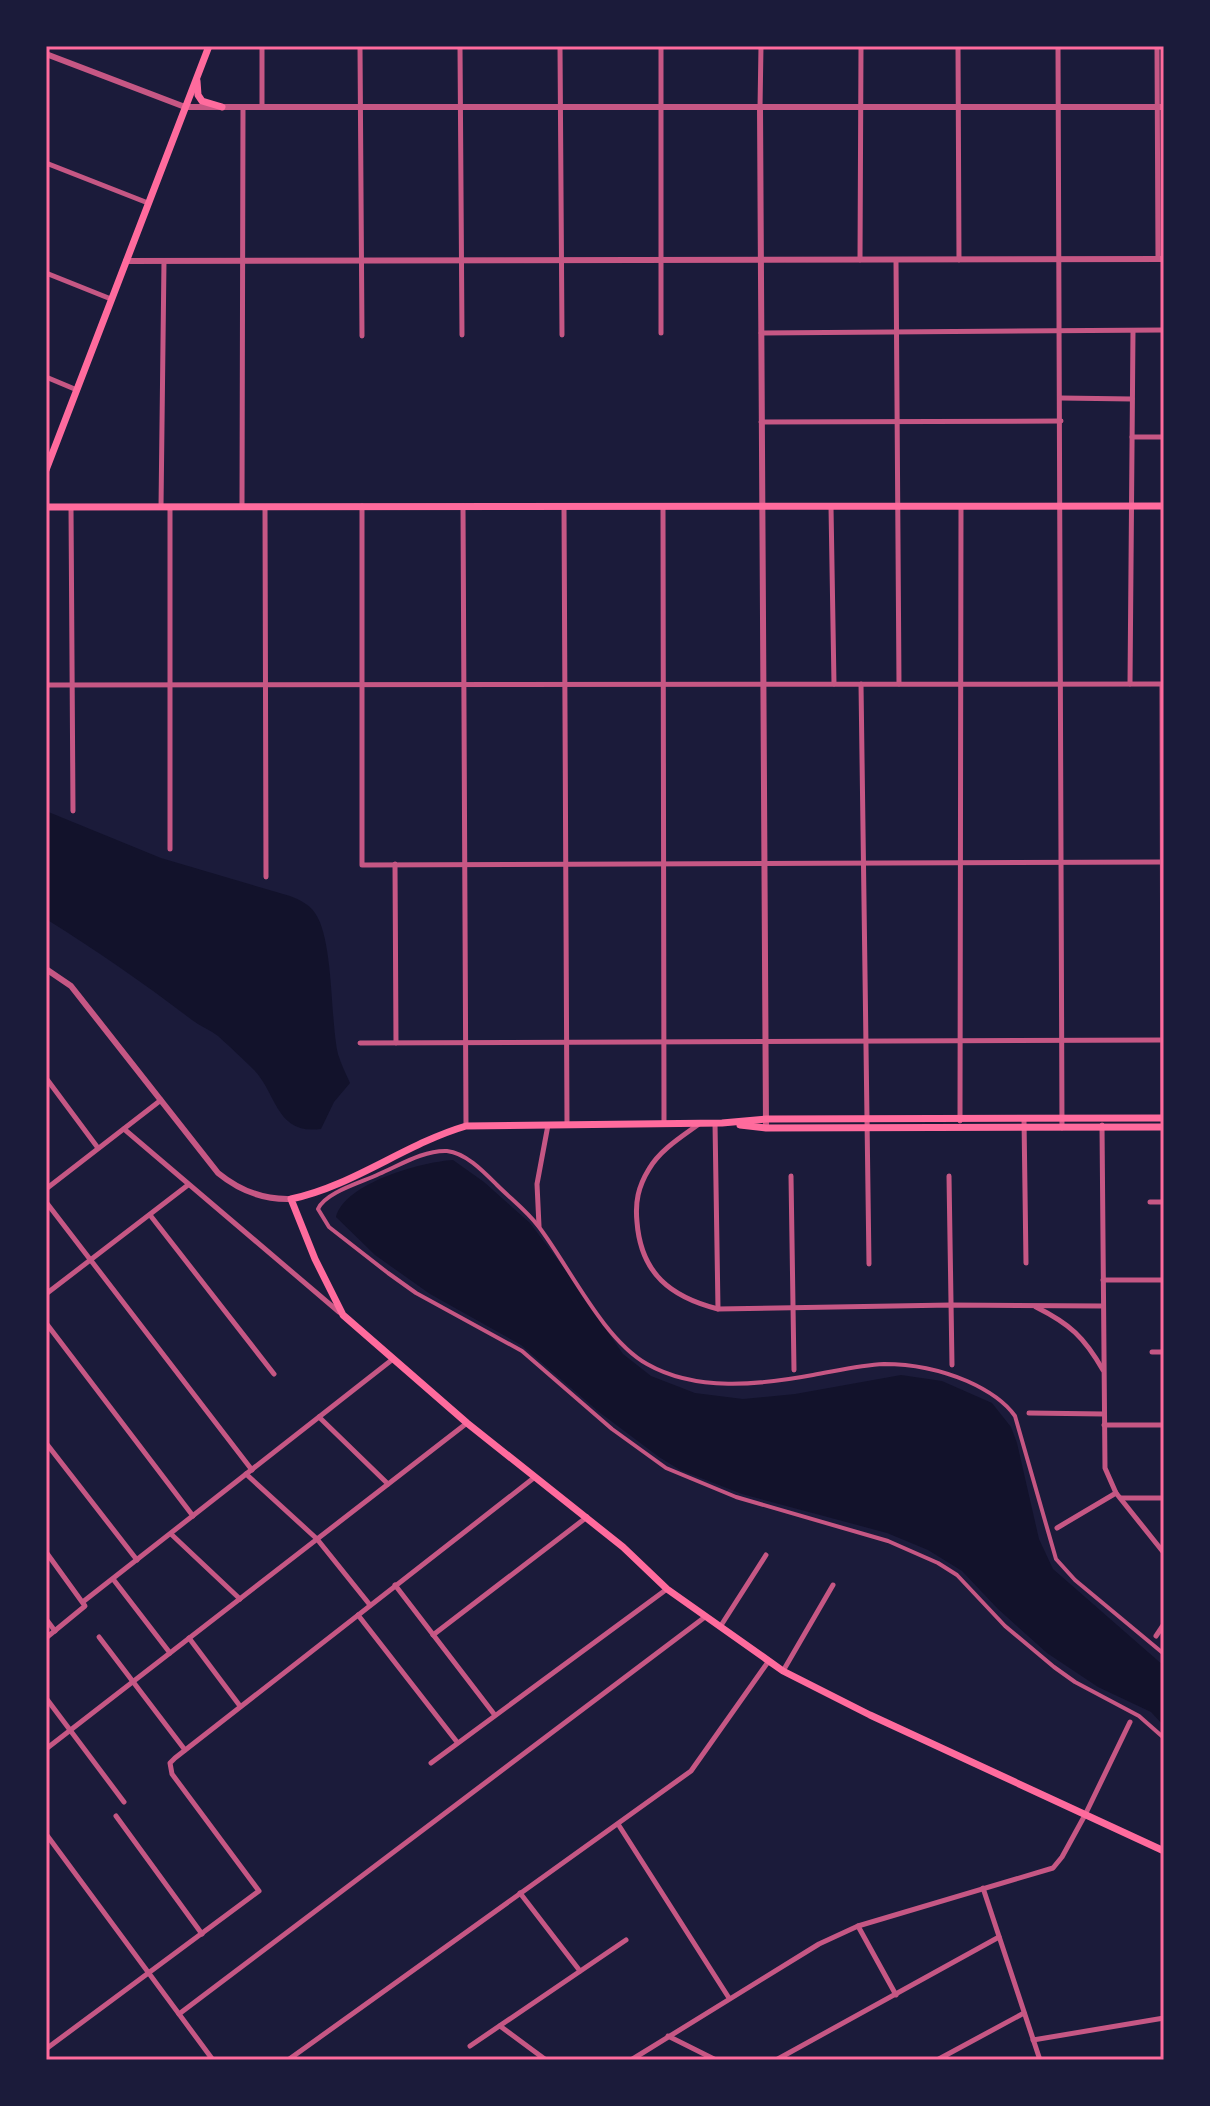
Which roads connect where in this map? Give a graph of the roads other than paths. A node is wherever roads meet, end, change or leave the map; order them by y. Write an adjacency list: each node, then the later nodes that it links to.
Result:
1 (209, 46): 13 (main road)
2 (262, 46): 17 (street)
3 (360, 46): 18 (street)
4 (460, 46): 22 (street)
5 (560, 46): 23 (street)
6 (661, 46): 24 (street)
7 (761, 46): 25 (street)
8 (861, 46): 26 (street)
9 (958, 46): 19 (street)
10 (1058, 46): 20 (street)
11 (1157, 46): 21 (street)
12 (46, 54): 14 (street)
13 (198, 72): 14 (main road); 15 (main road)
14 (185, 107): 15 (street); 28 (main road)
15 (222, 107): 16 (street)
16 (243, 107): 17 (street); 41 (street)
17 (262, 107): 18 (street)
18 (359, 107): 22 (street); 31 (street)
19 (959, 107): 20 (street); 26 (street); 38 (street)
20 (1059, 107): 21 (street); 29 (street)
21 (1161, 107): 30 (street)
22 (460, 108): 23 (street); 32 (street)
23 (561, 108): 24 (street); 33 (street)
24 (661, 108): 25 (street); 34 (street)
25 (760, 108): 26 (street); 35 (street)
26 (860, 108): 36 (street)
27 (46, 163): 28 (street)
28 (148, 203): 39 (main road)
29 (1060, 259): 30 (street); 38 (street); 45 (street)
30 (1161, 259)
31 (361, 260): 32 (street); 41 (street); 52 (street)
32 (461, 260): 33 (street); 50 (street)
33 (561, 260): 34 (street); 51 (street)
34 (661, 260): 35 (street); 48 (street)
35 (761, 260): 36 (street); 49 (street)
36 (860, 260): 37 (street)
37 (896, 260): 38 (street); 47 (street)
38 (959, 260)
39 (126, 261): 40 (street); 43 (main road)
40 (164, 261): 41 (street); 76 (street)
41 (243, 261): 77 (street)
42 (46, 273): 43 (street)
43 (111, 299): 54 (main road)
44 (1164, 330): 46 (street)
45 (1060, 331): 46 (street); 47 (street); 55 (street)
46 (1133, 331): 56 (street)
47 (897, 332): 49 (street); 57 (street)
48 (661, 333)
49 (761, 333): 59 (street)
50 (462, 335)
51 (562, 335)
52 (362, 336)
53 (46, 377): 54 (street)
54 (77, 390): 62 (main road)
55 (1061, 398): 56 (street); 58 (street)
56 (1132, 399): 60 (street)
57 (898, 421): 58 (street); 59 (street); 69 (street)
58 (1061, 421): 71 (street)
59 (761, 422): 67 (street)
60 (1132, 437): 61 (street); 72 (street)
61 (1164, 437)
62 (46, 470)
63 (362, 506): 64 (main road); 78 (main road); 94 (street)
64 (463, 506): 65 (main road); 79 (street)
65 (564, 506): 66 (main road); 80 (street)
66 (663, 506): 67 (main road); 81 (street)
67 (762, 506): 68 (main road); 82 (street)
68 (831, 506): 69 (main road); 83 (street)
69 (899, 506): 70 (main road); 85 (street)
70 (961, 506): 71 (main road); 86 (street)
71 (1061, 506): 72 (main road); 87 (street)
72 (1132, 506): 73 (main road); 88 (street)
73 (1164, 506)
74 (46, 507): 75 (main road)
75 (71, 507): 76 (main road); 91 (street)
76 (165, 507): 77 (main road); 92 (street)
77 (242, 507): 78 (main road)
78 (265, 507): 93 (street)
79 (464, 684): 80 (street); 94 (street); 103 (street)
80 (565, 684): 81 (street); 104 (street)
81 (663, 684): 82 (street); 105 (street)
82 (763, 684): 83 (street); 100 (street)
83 (834, 684): 84 (street)
84 (861, 684): 85 (street); 101 (street)
85 (899, 684): 86 (street)
86 (961, 684): 87 (street); 97 (street)
87 (1062, 684): 88 (street); 98 (street)
88 (1130, 684): 89 (street)
89 (1163, 684): 99 (street)
90 (46, 685): 91 (street)
91 (72, 685): 92 (street); 95 (street)
92 (170, 685): 93 (street); 96 (street)
93 (266, 685): 94 (street); 106 (street)
94 (362, 685): 102 (street)
95 (73, 811)
96 (170, 849)
97 (960, 862): 98 (street); 101 (street); 112 (street)
98 (1062, 862): 99 (street); 108 (street)
99 (1163, 862): 109 (street)
100 (764, 863): 101 (street); 105 (street); 110 (street)
101 (863, 863): 111 (street)
102 (395, 864): 103 (street); 117 (street)
103 (465, 864): 104 (street); 113 (street)
104 (566, 864): 105 (street); 114 (street)
105 (664, 864): 115 (street)
106 (266, 877)
107 (46, 969): 119 (street)
108 (1062, 1040): 109 (street); 112 (street); 126 (street)
109 (1163, 1040): 128 (street)
110 (765, 1041): 111 (street); 115 (street); 122 (street)
111 (865, 1041): 112 (street); 123 (street)
112 (960, 1041): 124 (street)
113 (466, 1042): 114 (street); 117 (street); 132 (street)
114 (567, 1042): 115 (street); 131 (street)
115 (664, 1042): 129 (street)
116 (360, 1043): 117 (street)
117 (396, 1043)
118 (46, 1078): 134 (street)
119 (161, 1100): 133 (street); 139 (street)
120 (700, 1123): 121 (main road); 129 (main road); 155 (street)
121 (718, 1123): 122 (main road); 155 (street)
122 (766, 1123): 123 (main road)
123 (867, 1123): 124 (main road); 147 (street)
124 (960, 1123): 125 (main road)
125 (1024, 1123): 126 (main road); 146 (street)
126 (1062, 1123): 127 (main road)
127 (1102, 1123): 128 (main road); 148 (street)
128 (1163, 1123)
129 (664, 1124): 131 (main road)
130 (548, 1125): 131 (main road); 132 (main road); 144 (street)
131 (567, 1125)
132 (466, 1126): 139 (main road)
133 (124, 1129): 134 (street); 137 (street)
134 (99, 1148): 138 (street)
135 (791, 1176): 154 (street)
136 (949, 1176): 151 (street)
137 (188, 1185): 143 (street); 156 (street)
138 (46, 1189)
139 (291, 1199): 156 (main road)
140 (46, 1202): 145 (street)
141 (1150, 1202): 142 (street)
142 (1164, 1202)
143 (150, 1215): 145 (street); 164 (street)
144 (539, 1226): 205 (street); 214 (street)
145 (90, 1260): 150 (street); 172 (street)
146 (1026, 1263)
147 (869, 1264)
148 (1103, 1280): 149 (street); 153 (street)
149 (1164, 1280)
150 (46, 1294)
151 (951, 1305): 152 (street); 154 (street); 161 (street)
152 (1034, 1306): 153 (street); 163 (street)
153 (1103, 1306): 163 (street)
154 (793, 1308): 155 (street); 162 (street)
155 (718, 1309)
156 (343, 1315): 160 (main road)
157 (46, 1323): 177 (street)
158 (1152, 1352): 159 (street)
159 (1164, 1352)
160 (393, 1359): 167 (street); 168 (main road)
161 (952, 1365)
162 (794, 1370)
163 (1103, 1371): 166 (street)
164 (274, 1374)
165 (1029, 1413): 166 (street)
166 (1104, 1414): 169 (street)
167 (319, 1417): 172 (street); 174 (street)
168 (467, 1423): 173 (main road); 174 (street)
169 (1104, 1425): 170 (street); 175 (street)
170 (1164, 1425)
171 (46, 1443): 185 (street)
172 (249, 1472): 177 (street); 181 (street)
173 (535, 1477): 178 (main road); 187 (street)
174 (388, 1484): 181 (street)
175 (1119, 1495): 176 (street); 179 (street); 183 (street)
176 (1164, 1498)
177 (193, 1516): 180 (street)
178 (587, 1517): 189 (main road); 199 (street)
179 (1057, 1528)
180 (171, 1533): 185 (street); 190 (street)
181 (317, 1539): 190 (street); 192 (street)
182 (46, 1552): 191 (street)
183 (1164, 1553)
184 (766, 1555): 197 (street)
185 (137, 1560): 186 (street)
186 (113, 1579): 191 (street); 204 (street)
187 (395, 1585): 192 (street); 199 (street)
188 (833, 1585): 207 (street)
189 (667, 1589): 194 (main road); 211 (street)
190 (240, 1599): 203 (street)
191 (84, 1601): 198 (street)
192 (370, 1605): 193 (street)
193 (358, 1615): 210 (street); 215 (street)
194 (705, 1617): 197 (main road); 236 (street)
195 (46, 1619): 198 (street)
196 (1164, 1624): 200 (street)
197 (720, 1628): 206 (main road)
198 (55, 1631): 202 (street)
199 (433, 1635): 211 (street)
200 (1156, 1636)
201 (99, 1637): 208 (street)
202 (46, 1638)
203 (189, 1638): 204 (street); 210 (street)
204 (170, 1653): 208 (street)
205 (1164, 1654)
206 (768, 1662): 207 (main road); 222 (street)
207 (783, 1671): 220 (main road)
208 (133, 1682): 213 (street); 217 (street)
209 (46, 1698): 213 (street)
210 (240, 1706): 217 (street)
211 (494, 1714): 215 (street)
212 (1130, 1722): 220 (street)
213 (70, 1730): 216 (street); 219 (street)
214 (1164, 1738)
215 (457, 1742): 218 (street)
216 (46, 1749)
217 (185, 1750): 228 (street)
218 (431, 1763)
219 (124, 1802)
220 (1085, 1815): 224 (main road); 225 (street)
221 (116, 1816): 228 (street)
222 (618, 1824): 226 (street); 234 (street)
223 (46, 1834): 232 (street)
224 (1164, 1851)
225 (983, 1888): 227 (street); 229 (street)
226 (520, 1893): 231 (street); 244 (street)
227 (858, 1926): 233 (street); 234 (street)
228 (202, 1934): 232 (street)
229 (999, 1937): 233 (street); 235 (street)
230 (626, 1940): 231 (street)
231 (580, 1971): 238 (street)
232 (149, 1973): 236 (street); 242 (street)
233 (896, 1995): 248 (street)
234 (729, 1998): 239 (street)
235 (1024, 2013): 240 (street); 249 (street)
236 (179, 2014): 243 (street)
237 (1164, 2018): 240 (street)
238 (500, 2026): 241 (street); 245 (street)
239 (668, 2036): 246 (street); 247 (street)
240 (1033, 2040): 250 (street)
241 (470, 2046)
242 (46, 2049)
243 (213, 2060)
244 (288, 2060)
245 (546, 2060)
246 (631, 2060)
247 (716, 2060)
248 (776, 2060)
249 (937, 2060)
250 (1040, 2060)

